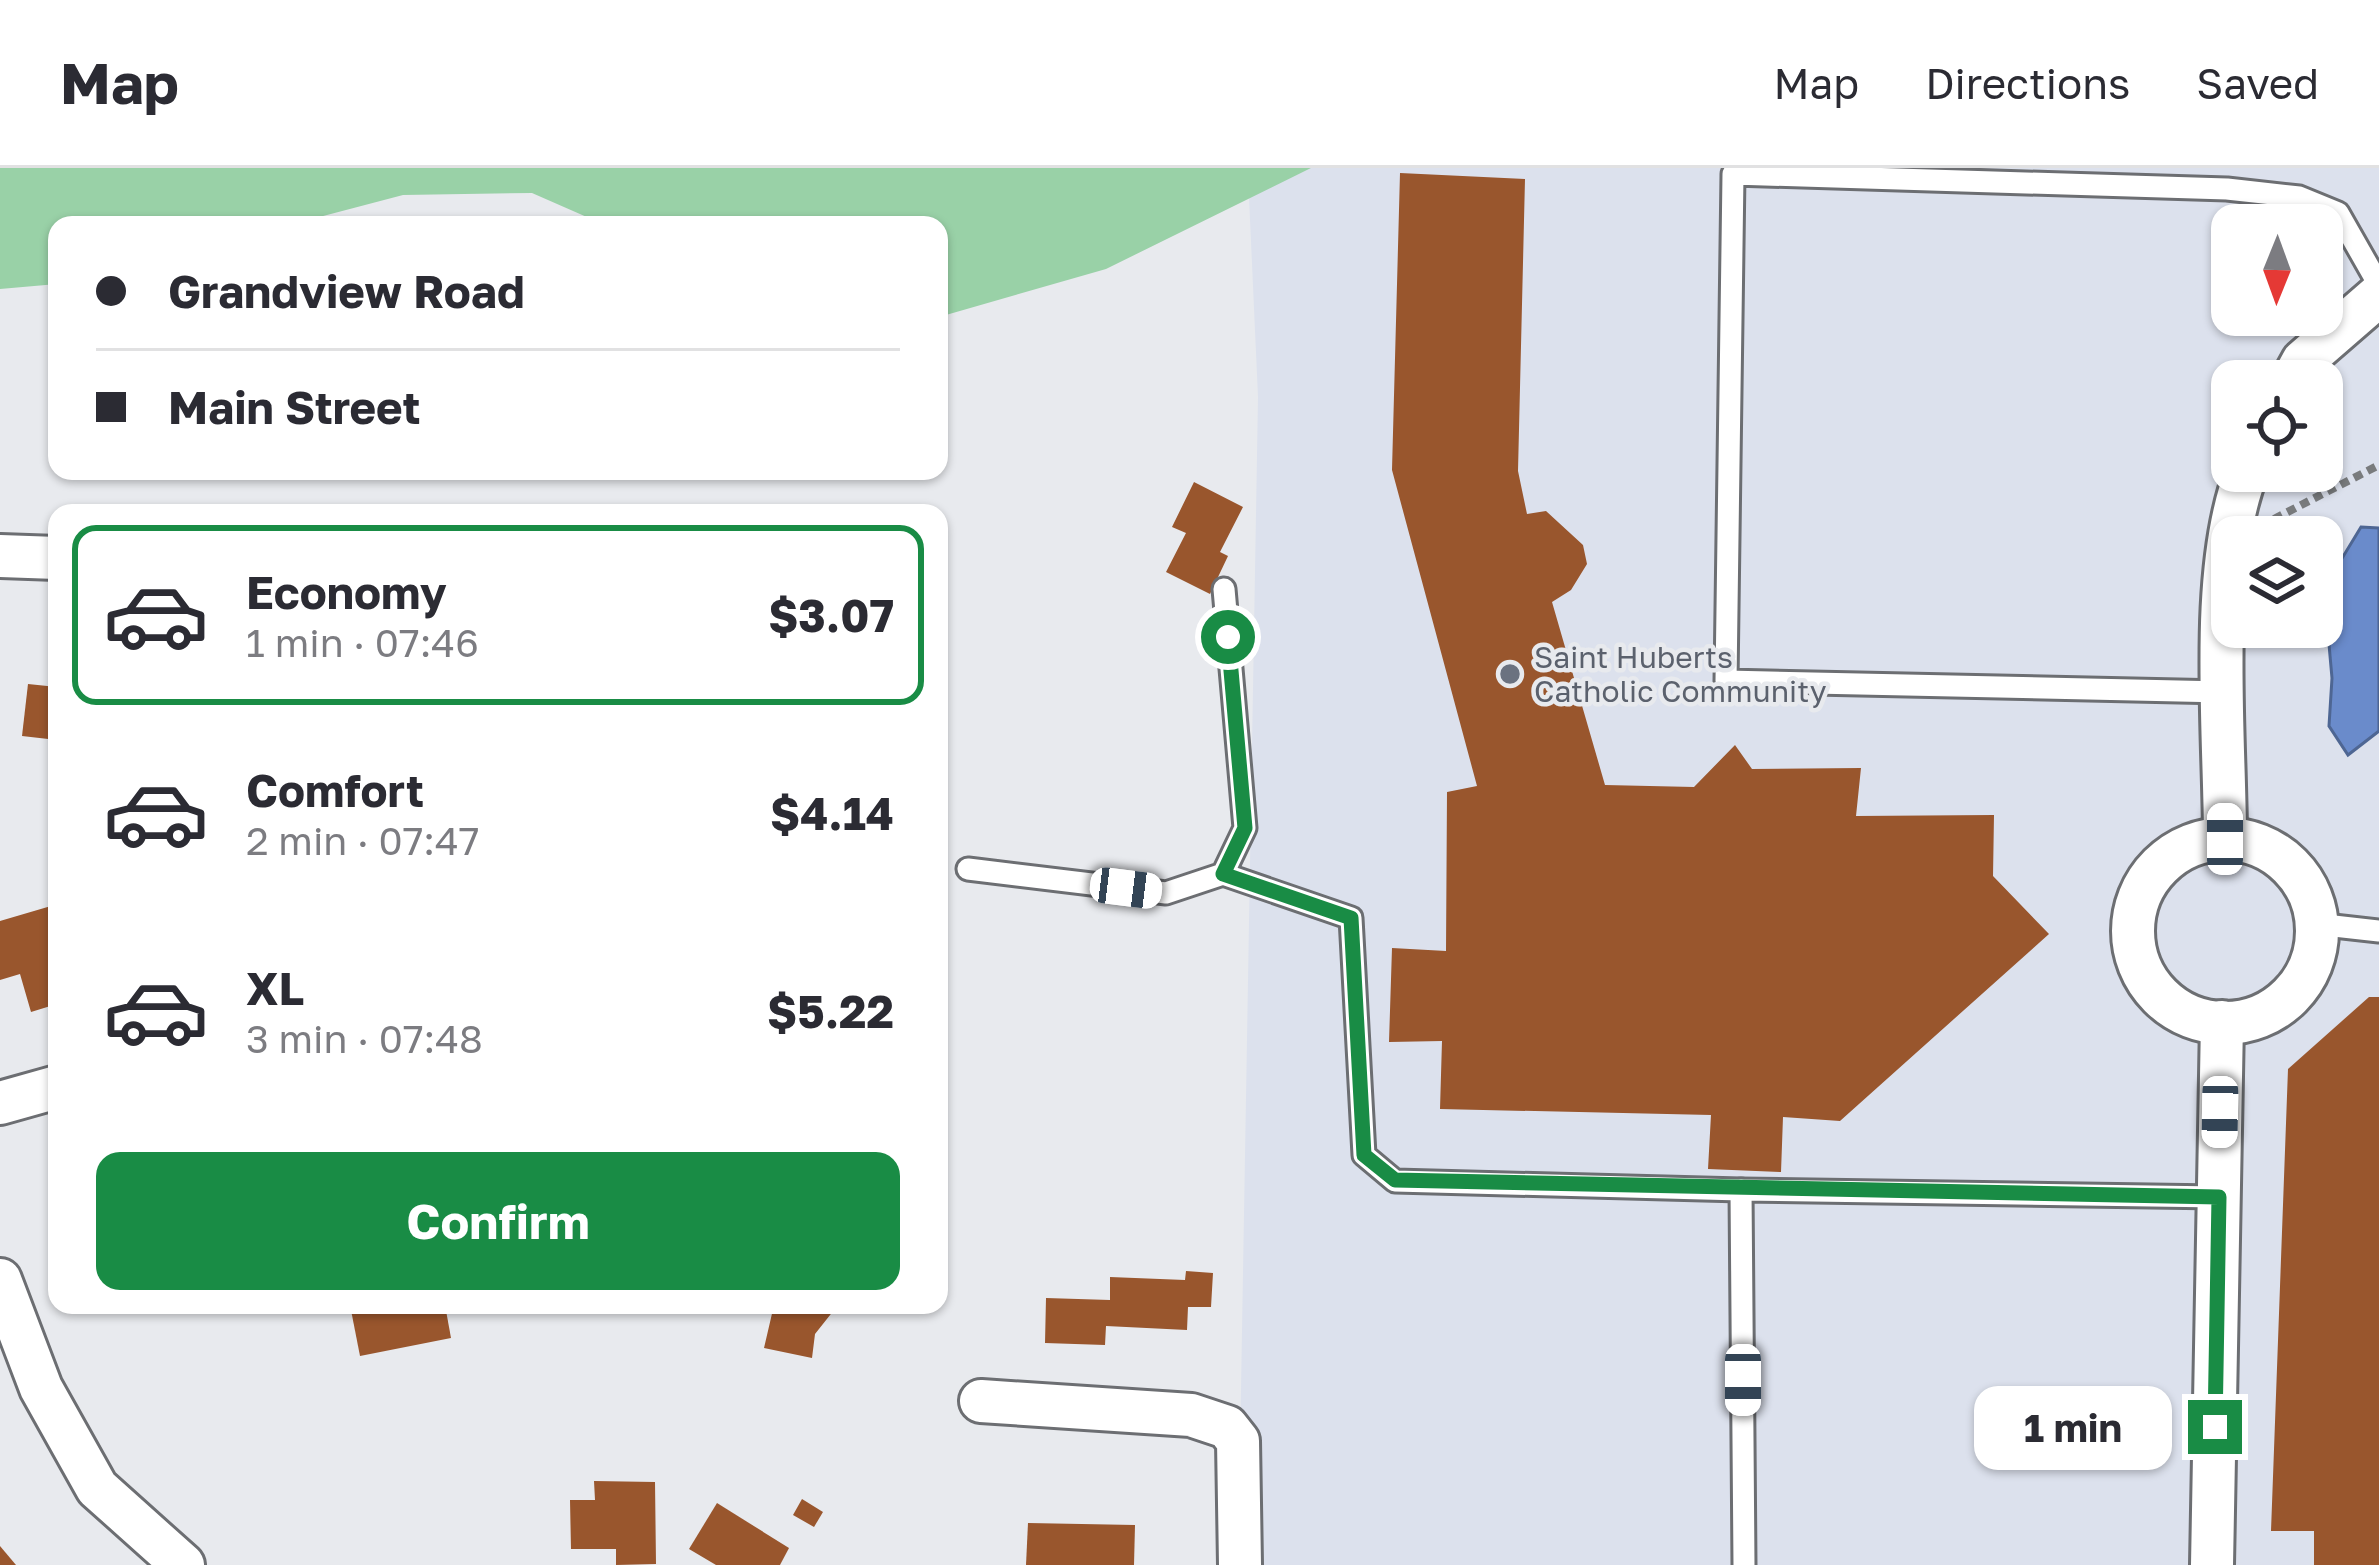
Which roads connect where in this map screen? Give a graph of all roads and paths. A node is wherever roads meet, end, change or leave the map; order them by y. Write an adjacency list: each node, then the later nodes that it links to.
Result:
1 (2379, 285): 10 (lane)
2 (2379, 295): 3 (street)
3 (2304, 360)
4 (2379, 465): 6 (path)
5 (2239, 492): 10 (street)
6 (2280, 516)
7 (0, 556): 8 (street)
8 (48, 558)
9 (1224, 589): 13 (lane)
10 (2225, 692): 11 (street)
11 (2225, 839): 14 (street); 16 (street)
12 (968, 869): 13 (lane)
13 (1223, 874): 19 (lane)
14 (2316, 924): 15 (lane); 16 (street)
15 (2379, 932)
16 (2222, 1022): 20 (street)
17 (48, 1089): 18 (street)
18 (0, 1102)
19 (1741, 1190): 20 (lane); 25 (lane)
20 (2219, 1197): 26 (street)
21 (0, 1280): 23 (street)
22 (981, 1401): 24 (street)
23 (183, 1565)
24 (1240, 1565)
25 (1744, 1565)
26 (2212, 1565)

